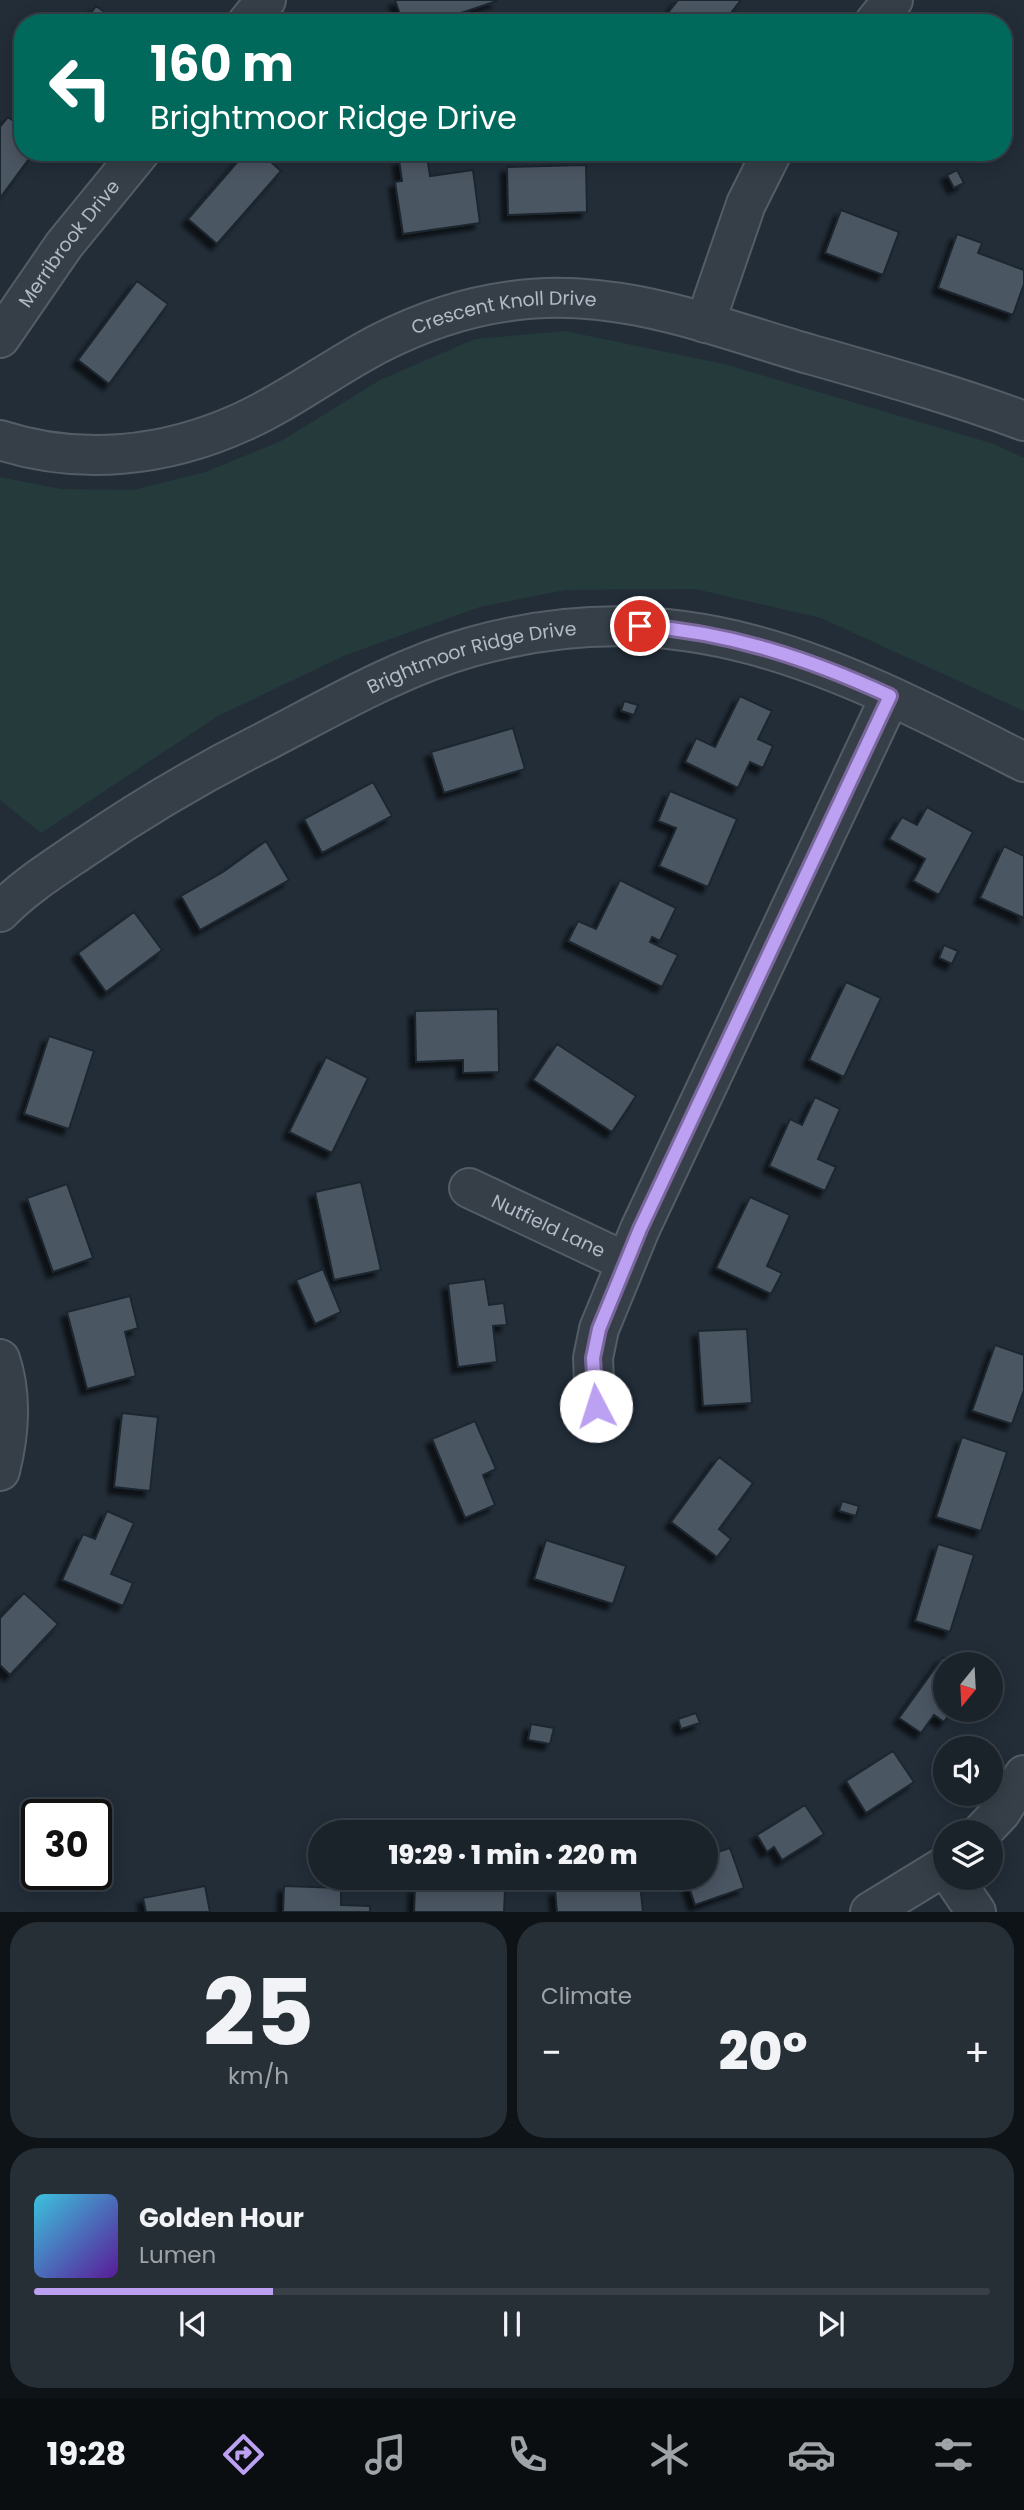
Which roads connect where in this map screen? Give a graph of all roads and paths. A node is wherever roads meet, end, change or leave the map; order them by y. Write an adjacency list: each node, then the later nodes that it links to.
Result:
1 (266, 0): 3 (street)
2 (893, 0): 4 (street)
3 (254, 14)
4 (881, 14)
5 (133, 161): 8 (street, Merribrook Drive)
6 (768, 161): 7 (street)
7 (705, 323): 9 (street, Crescent Knoll Drive); 10 (street, Crescent Knoll Drive)
8 (0, 338)
9 (1024, 421)
10 (0, 440)
11 (890, 696): 12 (street, Brightmoor Ridge Drive); 13 (street, Brightmoor Ridge Drive); 15 (street)
12 (1024, 762)
13 (0, 912)
14 (469, 1188): 15 (street, Nutfield Lane)
15 (626, 1262): 17 (street)
16 (0, 1359): 18 (street)
17 (596, 1406)
18 (0, 1471)
19 (1024, 1775): 20 (street)
20 (993, 1820)
21 (933, 1873): 23 (street)
22 (961, 1890): 24 (street)
23 (870, 1912)
24 (975, 1912)

